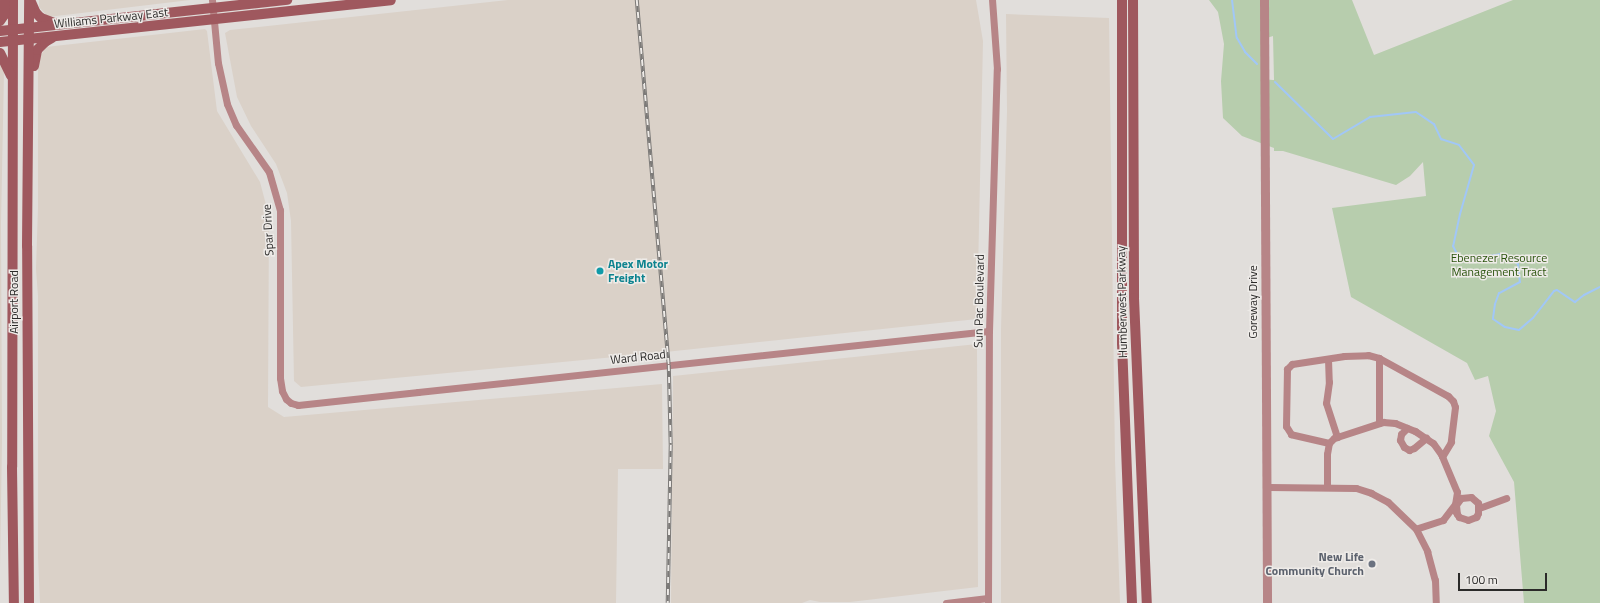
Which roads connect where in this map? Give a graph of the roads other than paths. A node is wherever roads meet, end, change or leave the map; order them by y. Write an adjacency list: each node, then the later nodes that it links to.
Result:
1 (5, 0): 12 (main road)
2 (13, 0): 15 (main road, Airport Road)
3 (29, 0): 13 (main road); 14 (main road, Airport Road)
4 (287, 0): 10 (main road, Williams Parkway East)
5 (391, 0): 11 (main road, Williams Parkway East)
6 (992, 0): 24 (street, Sun Pac Boulevard)
7 (1122, 0): 44 (main road, Humberwest Parkway)
8 (1133, 0): 45 (main road, Humberwest Parkway)
9 (1264, 0): 34 (street, Goreway Drive)
10 (212, 4): 11 (street, Spar Drive); 13 (main road, Williams Parkway East)
11 (214, 20): 17 (main road, Williams Parkway East); 27 (street, Spar Drive)
12 (0, 21)
13 (60, 24): 14 (main road, Williams Parkway East)
14 (29, 28): 15 (main road, Williams Parkway East); 18 (main road, Airport Road)
15 (13, 30): 16 (main road, Williams Parkway East); 19 (main road, Airport Road)
16 (0, 31)
17 (54, 37): 18 (main road, Williams Parkway East); 23 (main road)
18 (29, 40): 19 (main road, Williams Parkway East); 23 (main road, Airport Road)
19 (13, 41): 20 (main road, Williams Parkway East); 22 (main road, Airport Road)
20 (0, 42)
21 (0, 53): 22 (main road)
22 (13, 82): 41 (main road, Airport Road)
23 (29, 88): 42 (main road, Airport Road)
24 (989, 330): 27 (street, Ward Road); 40 (street, Sun Pac Boulevard)
25 (1379, 358): 26 (street); 28 (street); 33 (street)
26 (1328, 359): 30 (street); 32 (street)
27 (290, 403)
28 (1379, 423): 29 (street); 30 (street)
29 (1407, 428): 31 (street); 31 (street)
30 (1337, 437): 32 (street)
31 (1426, 438): 33 (street)
32 (1329, 443): 35 (street)
33 (1442, 456): 37 (street)
34 (1268, 487): 35 (street); 46 (street, Goreway Drive)
35 (1327, 487): 39 (street)
36 (1506, 498): 38 (street)
37 (1457, 505): 38 (street); 38 (street); 39 (street)
38 (1479, 508)
39 (1416, 529): 47 (street)
40 (988, 601): 43 (street)
41 (14, 603)
42 (29, 603)
43 (946, 603)
44 (1132, 603)
45 (1147, 603)
46 (1267, 603)
47 (1436, 603)

